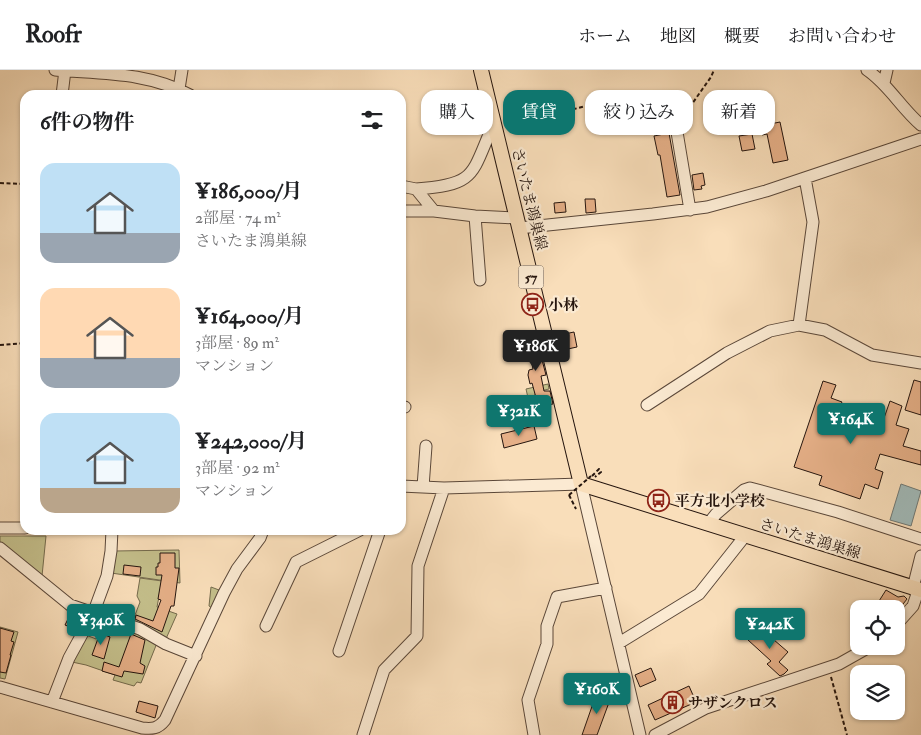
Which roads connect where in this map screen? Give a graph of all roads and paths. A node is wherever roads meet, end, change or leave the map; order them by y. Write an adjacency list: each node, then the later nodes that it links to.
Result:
1 (62, 70): 8 (street); 9 (street)
2 (182, 70): 8 (street)
3 (481, 70): 11 (main road, さいたま鴻巣線 / 57)
4 (714, 70): 10 (path)
5 (867, 70): 7 (street)
6 (887, 70): 7 (street)
7 (884, 83): 12 (street)
8 (179, 89)
9 (62, 90)
10 (693, 102)
11 (494, 123): 19 (street); 24 (main road, さいたま鴻巣線 / 57)
12 (921, 125)
13 (678, 135): 20 (street)
14 (921, 139): 15 (street)
15 (805, 178): 20 (street); 26 (street)
16 (0, 183): 17 (path)
17 (20, 184)
18 (406, 187): 19 (street)
19 (416, 189): 22 (street)
20 (690, 210): 24 (street)
21 (406, 211): 22 (street)
22 (434, 211): 23 (street)
23 (475, 216): 24 (street); 25 (street)
24 (518, 223): 33 (main road, さいたま鴻巣線 / 57)
25 (480, 280)
26 (799, 325): 29 (street); 30 (street)
27 (20, 343): 28 (path)
28 (0, 345)
29 (921, 364)
30 (647, 406)
31 (426, 446): 35 (street)
32 (595, 477): 33 (path)
33 (586, 480): 36 (street); 37 (path, bridge); 38 (main road, さいたま鴻巣線); 49 (street)
34 (406, 486): 35 (street)
35 (423, 487): 36 (street)
36 (444, 488): 61 (street)
37 (576, 511)
38 (708, 524): 45 (main road, さいたま鴻巣線); 46 (street)
39 (0, 528): 40 (street)
40 (20, 528)
41 (112, 535): 51 (street)
42 (260, 535): 57 (street)
43 (350, 535): 53 (street)
44 (378, 535): 55 (street)
45 (745, 536): 50 (main road, さいたま鴻巣線); 54 (street)
46 (921, 539)
47 (0, 548): 51 (street)
48 (921, 556): 50 (street)
49 (606, 588): 54 (street); 62 (street)
50 (917, 589): 52 (street)
51 (93, 614): 57 (street); 60 (street)
52 (905, 615)
53 (266, 626)
54 (618, 643): 63 (street)
55 (339, 651)
56 (855, 655): 58 (street)
57 (196, 656): 60 (street)
58 (828, 667): 64 (street); 65 (path)
59 (0, 687): 60 (street)
60 (52, 702)
61 (363, 735)
62 (534, 735)
63 (640, 735)
64 (655, 735)
65 (847, 735)

